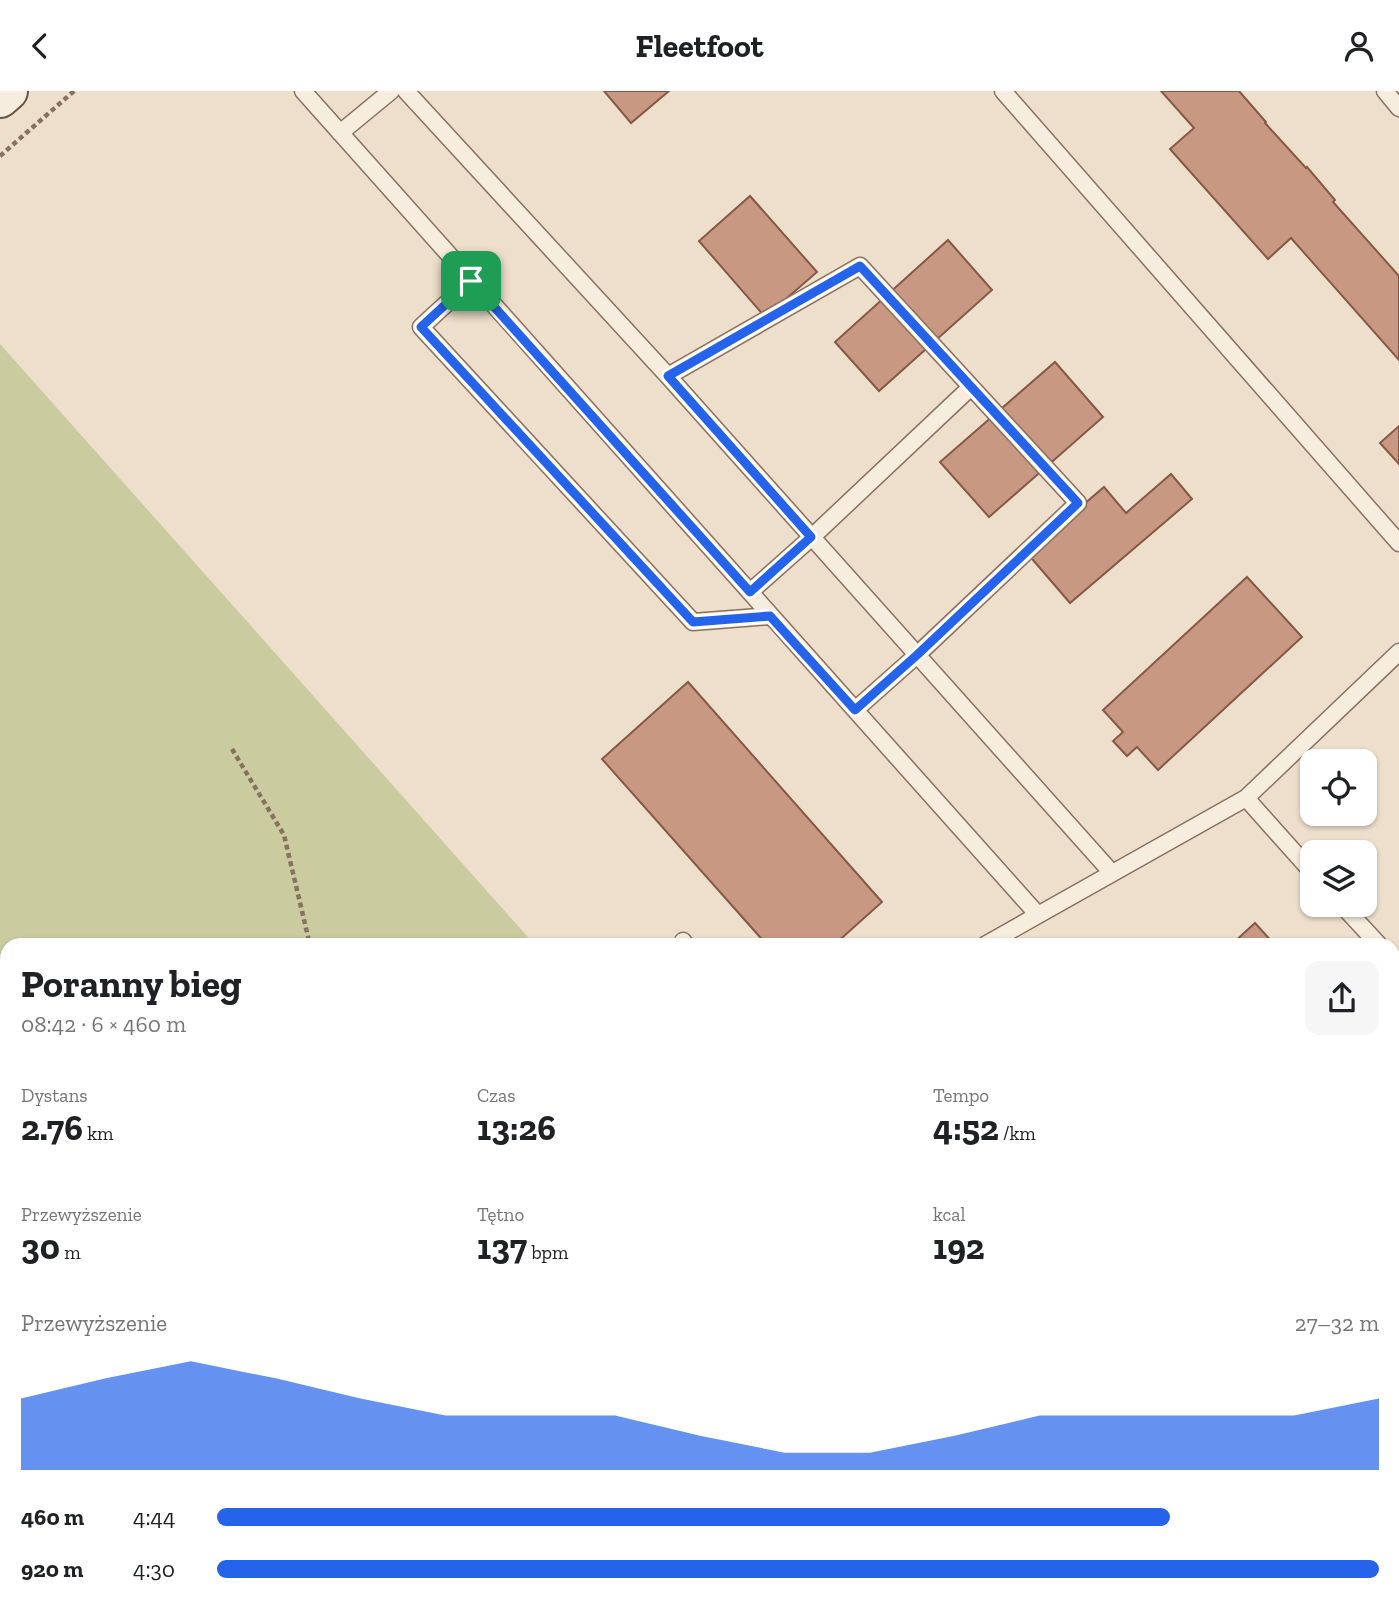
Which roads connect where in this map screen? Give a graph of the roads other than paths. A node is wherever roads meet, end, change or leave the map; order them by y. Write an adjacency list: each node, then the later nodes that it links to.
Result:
1 (8, 91): 7 (main road)
2 (303, 91): 9 (lane)
3 (391, 91): 9 (lane)
4 (405, 91): 11 (lane)
5 (1003, 91): 14 (lane)
6 (1385, 91): 8 (lane)
7 (0, 98)
8 (1399, 108)
9 (340, 133): 10 (lane)
10 (471, 281): 15 (lane); 16 (lane)
11 (668, 376): 12 (lane); 13 (lane)
12 (971, 387): 13 (lane); 18 (lane)
13 (811, 537): 15 (lane); 18 (lane)
14 (1399, 543)
15 (750, 592): 16 (lane)
16 (770, 616): 19 (lane)
17 (1399, 652): 20 (lane)
18 (917, 655): 19 (lane); 22 (lane)
19 (855, 710): 23 (lane)
20 (1246, 798): 21 (lane); 22 (lane)
21 (1300, 859)
22 (1112, 873): 23 (lane)
23 (1038, 915): 25 (lane)
24 (1353, 917): 26 (lane)
25 (997, 938)
26 (1373, 938)

